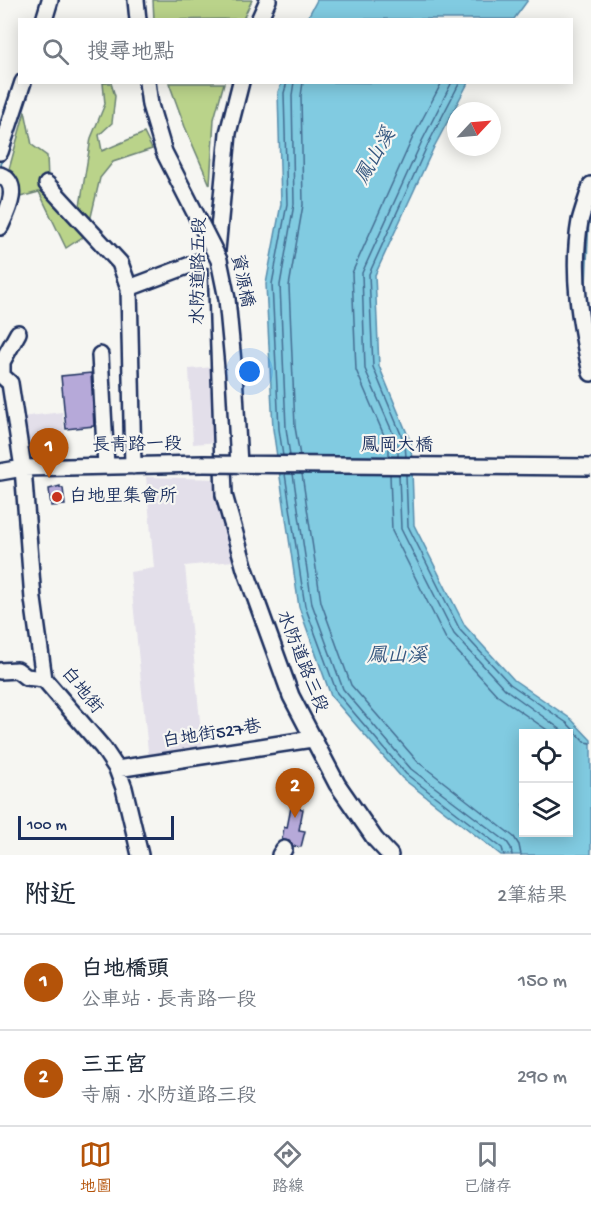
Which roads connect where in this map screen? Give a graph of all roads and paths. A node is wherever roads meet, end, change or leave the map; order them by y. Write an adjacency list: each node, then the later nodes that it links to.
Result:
1 (50, 0): 3 (street)
2 (268, 0): 4 (street)
3 (45, 18)
4 (260, 18)
5 (22, 84): 8 (street)
6 (147, 84): 21 (street, 資源橋, bridge)
7 (240, 84): 13 (street, 水防道路五段)
8 (0, 152)
9 (0, 175): 12 (street)
10 (47, 184): 14 (street)
11 (591, 185): 18 (street)
12 (0, 227)
13 (216, 261): 14 (street); 19 (street, 水防道路五段)
14 (129, 288): 23 (street)
15 (18, 333): 17 (street)
16 (100, 355): 22 (street)
17 (1, 374): 25 (street, 白地街)
18 (591, 374)
19 (223, 462): 29 (street, 水防道路三段)
20 (202, 464): 21 (street, 鳳岡大橋, bridge); 23 (street, 長青路一段)
21 (240, 465): 24 (street, 鳳岡大橋, bridge)
22 (106, 466): 23 (street, 長青路一段); 25 (street, 長青路一段)
23 (133, 466)
24 (591, 467)
25 (23, 468): 26 (street, 長青路一段); 28 (street, 白地街)
26 (0, 472)
27 (0, 671): 28 (street)
28 (44, 679): 30 (street, 白地街)
29 (312, 739): 30 (street, 白地街527巷); 32 (street, 水防道路三段)
30 (117, 769): 31 (street, 白地街)
31 (140, 855)
32 (390, 855)

